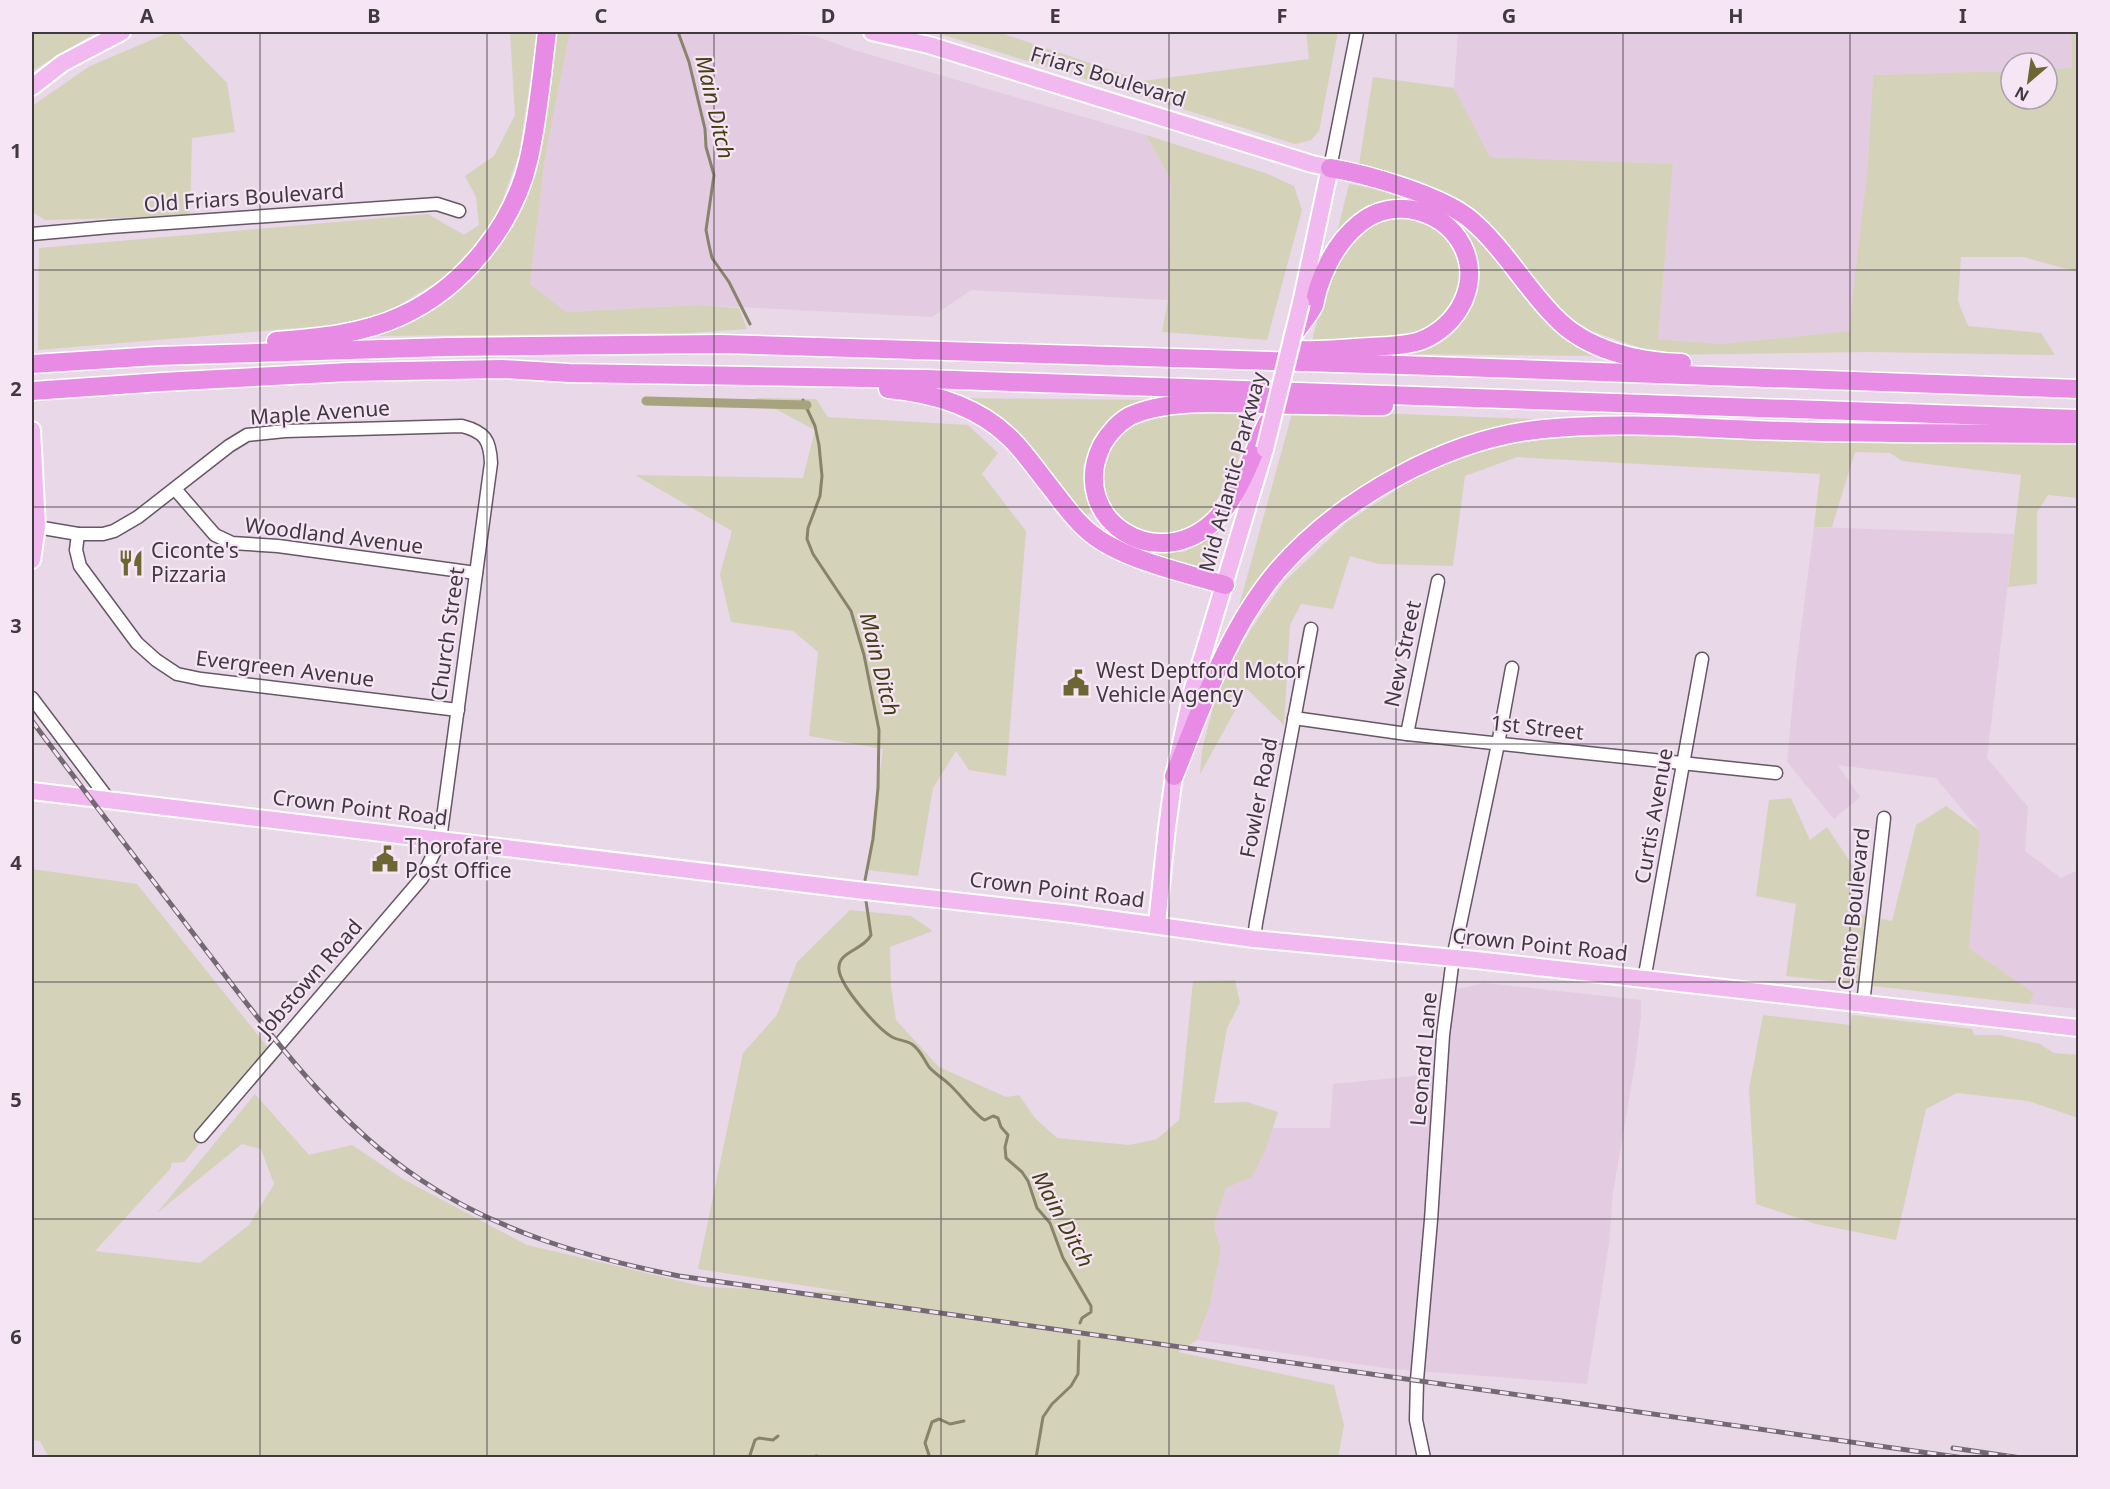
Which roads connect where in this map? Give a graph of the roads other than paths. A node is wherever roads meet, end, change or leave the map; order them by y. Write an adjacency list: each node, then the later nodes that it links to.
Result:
1 (122, 32): 5 (main road)
2 (547, 32): 12 (highway)
3 (872, 32): 6 (main road, Friars Boulevard)
4 (1357, 32): 6 (street)
5 (32, 87)
6 (1330, 168): 9 (main road); 15 (highway)
7 (459, 211): 8 (street, Old Friars Boulevard)
8 (32, 234)
9 (1307, 305): 10 (highway); 11 (highway)
10 (1293, 336): 18 (main road, Mid Atlantic Parkway, bridge)
11 (782, 346): 12 (highway); 15 (highway)
12 (157, 356): 13 (highway)
13 (32, 364)
14 (569, 374): 17 (highway); 19 (highway); 31 (highway)
15 (1988, 386): 16 (highway)
16 (2079, 389)
17 (32, 391)
18 (1275, 408): 24 (highway, bridge)
19 (1794, 409): 20 (highway); 24 (highway)
20 (2079, 419)
21 (32, 430): 26 (main road)
22 (483, 434): 25 (street, Maple Avenue); 29 (street, Church Street)
23 (2079, 434): 42 (highway)
24 (1260, 448): 31 (main road, Mid Atlantic Parkway)
25 (175, 489): 27 (street, Maple Avenue); 29 (street, Woodland Avenue)
26 (37, 527): 27 (street, Maple Avenue); 28 (main road)
27 (78, 534): 36 (street, Evergreen Avenue)
28 (32, 560)
29 (476, 573): 36 (street, Church Street)
30 (1438, 581): 38 (street, New Street)
31 (1225, 585): 42 (main road, Mid Atlantic Parkway)
32 (1311, 629): 37 (street, Fowler Road)
33 (1702, 659): 40 (street, Curtis Avenue)
34 (1512, 668): 39 (street, Leonard Lane)
35 (32, 698): 44 (street)
36 (458, 710): 46 (street, Church Street)
37 (1294, 718): 38 (street, 1st Street); 48 (street, Fowler Road)
38 (1407, 734): 39 (street, 1st Street)
39 (1498, 744): 40 (street, 1st Street); 49 (street, Leonard Lane)
40 (1684, 764): 41 (street, 1st Street); 50 (street, Curtis Avenue)
41 (1776, 772)
42 (1174, 777): 47 (main road, Mid Atlantic Parkway)
43 (32, 791): 44 (main road, Crown Point Road)
44 (109, 800): 46 (main road, Crown Point Road)
45 (1884, 818): 51 (street, Cento Boulevard)
46 (440, 840): 47 (main road, Crown Point Road); 53 (street, Jobstown Road)
47 (1157, 924): 48 (main road, Crown Point Road)
48 (1254, 939): 49 (main road, Crown Point Road)
49 (1453, 958): 50 (main road, Crown Point Road); 54 (street, Leonard Lane)
50 (1644, 980): 51 (main road, Crown Point Road)
51 (1863, 1004): 52 (main road, Crown Point Road)
52 (2079, 1028)
53 (201, 1136)
54 (1424, 1458)

